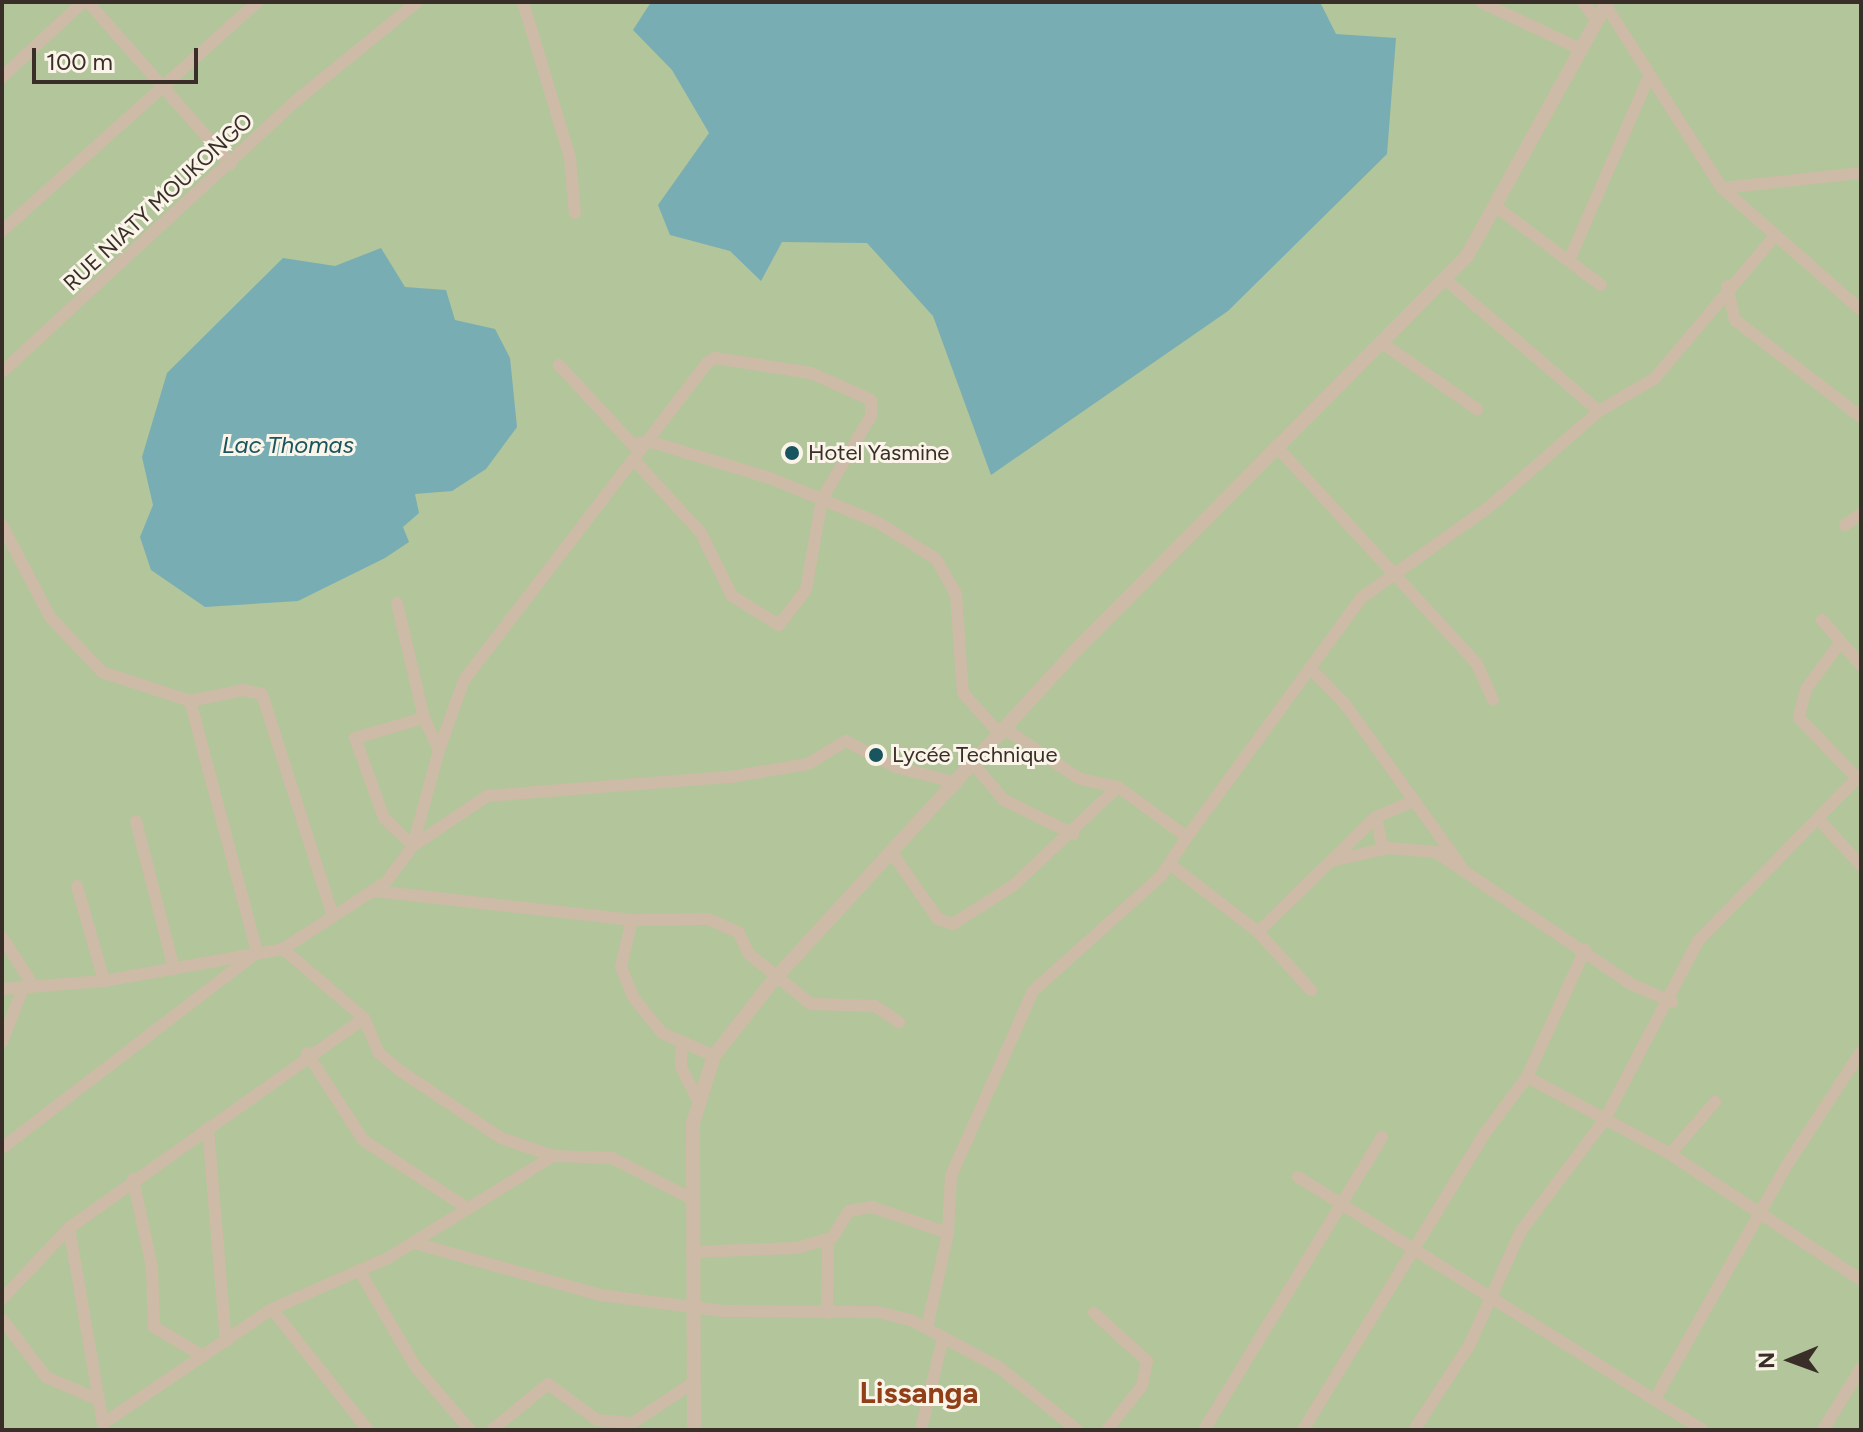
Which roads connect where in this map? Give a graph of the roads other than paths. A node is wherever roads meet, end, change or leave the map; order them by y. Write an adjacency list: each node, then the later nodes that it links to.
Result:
1 (86, 2): 10 (street); 12 (street)
2 (257, 2): 12 (street)
3 (417, 2): 13 (street, RUE NIATY MOUKONGO)
4 (523, 2): 17 (street)
5 (1481, 2): 9 (street)
6 (1583, 2): 8 (street)
7 (1606, 4): 8 (street); 11 (street)
8 (1597, 21): 9 (street)
9 (1580, 49): 16 (street)
10 (2, 77)
11 (1649, 77): 15 (street); 20 (street)
12 (159, 87): 13 (street); 18 (street)
13 (231, 164): 27 (street, RUE NIATY MOUKONGO)
14 (1861, 173): 15 (street)
15 (1722, 188): 19 (street)
16 (1499, 209): 20 (street); 21 (street)
17 (575, 213)
18 (2, 231)
19 (1774, 237): 23 (street); 24 (street)
20 (1571, 256): 22 (street)
21 (1446, 280): 25 (street); 29 (street)
22 (1601, 285)
23 (1727, 286): 29 (street); 30 (street)
24 (1861, 310)
25 (1382, 343): 28 (street); 32 (street)
26 (559, 365): 31 (street)
27 (2, 372)
28 (1477, 409)
29 (1599, 411): 38 (street)
30 (1861, 417)
31 (648, 441): 33 (street); 34 (street); 34 (street)
32 (1276, 446): 38 (street); 47 (street)
33 (635, 461): 34 (street); 48 (street)
34 (822, 499): 47 (street)
35 (1861, 514): 37 (street)
36 (2, 525): 45 (street)
37 (1845, 525)
38 (1399, 577): 43 (street); 44 (street)
39 (397, 603): 46 (street)
40 (1822, 620): 41 (street)
41 (1840, 643): 42 (street); 50 (street)
42 (1861, 665)
43 (1310, 668): 53 (street); 58 (street)
44 (1493, 700)
45 (190, 701): 68 (street); 74 (street)
46 (424, 718): 48 (street); 59 (street)
47 (1002, 731): 49 (street); 52 (street)
48 (439, 750): 59 (street)
49 (974, 765): 51 (street); 57 (street)
50 (1859, 776): 55 (street)
51 (957, 783): 59 (street); 61 (street)
52 (1118, 787): 57 (street); 58 (street)
53 (1411, 802): 54 (street); 65 (street)
54 (1376, 817): 60 (street); 62 (street)
55 (1819, 820): 64 (street); 81 (street)
56 (136, 821): 75 (street)
57 (1073, 834): 61 (street)
58 (1187, 837): 63 (street)
59 (413, 846): 67 (street)
60 (1383, 849): 62 (street); 65 (street)
61 (894, 856): 76 (street)
62 (1331, 861): 70 (street)
63 (1171, 865): 70 (street); 105 (street)
64 (1861, 865)
65 (1463, 869): 73 (street)
66 (77, 886): 77 (street)
67 (374, 891): 68 (street); 69 (street)
68 (333, 917): 72 (street)
69 (632, 920): 76 (street); 85 (street)
70 (1258, 932): 80 (street)
71 (2, 937): 78 (street)
72 (283, 949): 74 (street); 82 (street)
73 (1585, 950): 81 (street); 89 (street)
74 (257, 952): 75 (street); 95 (street)
75 (174, 969): 77 (street)
76 (777, 977): 83 (street); 88 (street)
77 (104, 981): 78 (street)
78 (28, 988): 79 (street); 84 (street)
79 (2, 989)
80 (1311, 990)
81 (1672, 1002): 92 (street)
82 (364, 1018): 87 (street); 97 (street)
83 (899, 1022)
84 (2, 1042)
85 (682, 1045): 88 (street); 90 (street)
86 (1861, 1052): 103 (street)
87 (307, 1053): 93 (street); 101 (street)
88 (714, 1056): 90 (street)
89 (1527, 1077): 92 (street); 109 (street)
90 (696, 1096): 100 (street)
91 (1715, 1102): 96 (street)
92 (1605, 1119): 96 (street); 112 (street)
93 (208, 1128): 99 (street); 120 (street)
94 (1382, 1137): 102 (street)
95 (2, 1148)
96 (1670, 1154): 103 (street)
97 (553, 1156): 100 (street); 101 (street)
98 (1298, 1177): 102 (street)
99 (133, 1179): 104 (street); 122 (street)
100 (692, 1199): 108 (street)
101 (464, 1206): 107 (street)
102 (1336, 1206): 109 (street); 136 (street)
103 (1762, 1210): 111 (street); 126 (street)
104 (69, 1228): 113 (street); 125 (street)
105 (948, 1233): 106 (street); 119 (street)
106 (828, 1239): 108 (street); 116 (street)
107 (414, 1243): 110 (street); 114 (street)
108 (692, 1252): 114 (street)
109 (1414, 1256): 112 (street); 137 (street)
110 (359, 1270): 115 (street); 130 (street)
111 (1861, 1280)
112 (1491, 1297): 126 (street); 138 (street)
113 (2, 1299)
114 (693, 1308): 116 (street); 124 (street)
115 (272, 1309): 120 (street); 129 (street)
116 (827, 1313): 119 (street)
117 (1094, 1313): 135 (street)
118 (2, 1319): 125 (street)
119 (927, 1328): 121 (street)
120 (226, 1341): 122 (street)
121 (942, 1342): 133 (street); 134 (street)
122 (203, 1356): 127 (street)
123 (1861, 1368): 140 (street)
124 (694, 1382): 128 (street); 132 (street)
125 (94, 1398): 127 (street)
126 (1655, 1399): 139 (street)
127 (104, 1427)
128 (628, 1427): 131 (street)
129 (368, 1430)
130 (470, 1430)
131 (492, 1430)
132 (694, 1430)
133 (921, 1430)
134 (1077, 1430)
135 (1107, 1430)
136 (1204, 1430)
137 (1303, 1430)
138 (1414, 1430)
139 (1703, 1430)
140 (1823, 1430)

